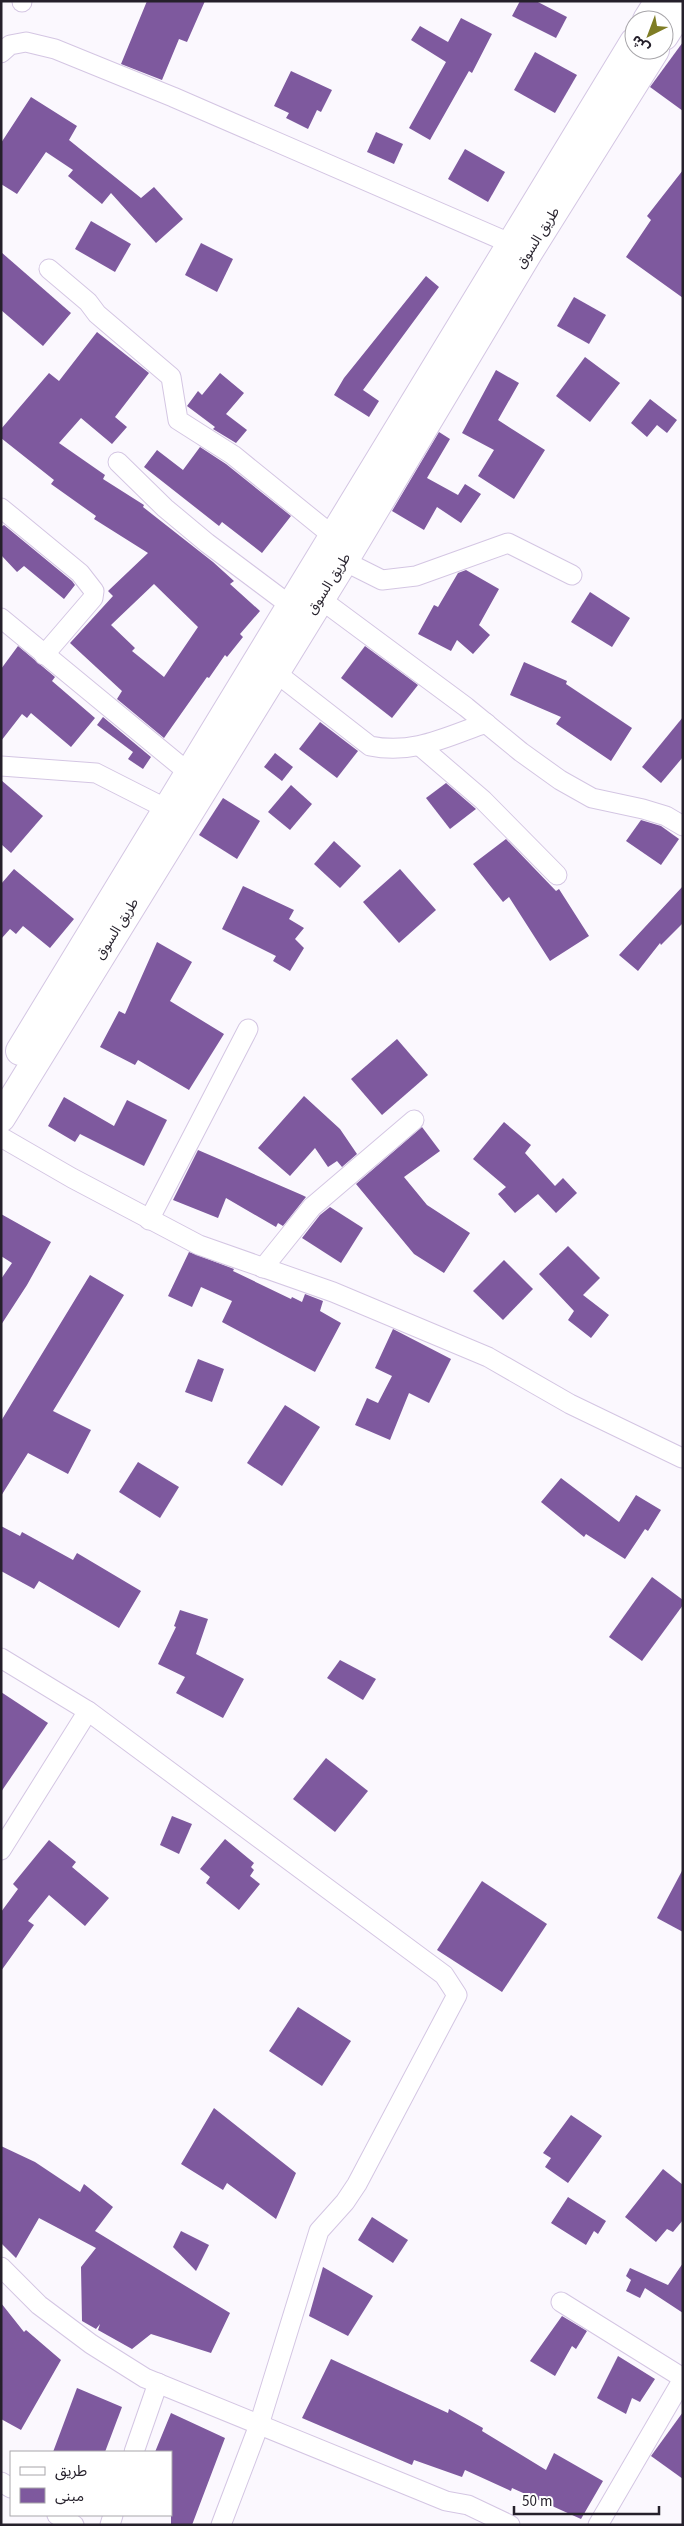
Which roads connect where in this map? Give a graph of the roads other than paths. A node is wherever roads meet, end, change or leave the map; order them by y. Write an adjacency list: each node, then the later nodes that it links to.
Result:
1 (683, 6): 2 (main road)
2 (674, 20)
3 (1, 53): 6 (street)
4 (624, 59): 6 (main road, طريق السوق)
5 (649, 60): 11 (main road, طريق السوق)
6 (512, 244): 10 (main road, طريق السوق)
7 (49, 269): 10 (street)
8 (118, 462): 14 (street)
9 (1, 508): 16 (street)
10 (333, 536): 14 (main road, طريق السوق)
11 (344, 562): 12 (street); 13 (main road, طريق السوق)
12 (572, 575)
13 (319, 598): 17 (main road, طريق السوق); 18 (street)
14 (291, 606): 21 (main road, طريق السوق)
15 (1, 618): 16 (street)
16 (44, 655): 21 (street)
17 (275, 672): 19 (street); 27 (main road, طريق السوق)
18 (486, 723): 19 (street); 23 (street)
19 (420, 746): 24 (street)
20 (1, 766): 22 (street)
21 (189, 773): 22 (main road, طريق السوق)
22 (167, 809): 26 (main road, طريق السوق)
23 (683, 826)
24 (558, 875)
25 (248, 1029): 30 (street)
26 (1, 1081)
27 (1, 1118)
28 (414, 1120): 31 (street)
29 (1, 1136): 30 (street)
30 (149, 1220): 31 (street)
31 (263, 1268): 32 (street)
32 (682, 1458)
33 (1, 1658): 34 (street)
34 (88, 1711): 35 (street); 41 (street)
35 (1, 1850)
36 (1, 2267): 39 (street)
37 (561, 2302): 38 (street)
38 (683, 2379): 40 (street)
39 (158, 2383): 41 (street); 42 (street)
40 (675, 2411): 47 (street)
41 (259, 2425): 45 (street); 46 (street)
42 (134, 2451)
43 (59, 2516): 44 (street)
44 (74, 2525)
45 (221, 2525)
46 (510, 2525)
47 (598, 2525)

